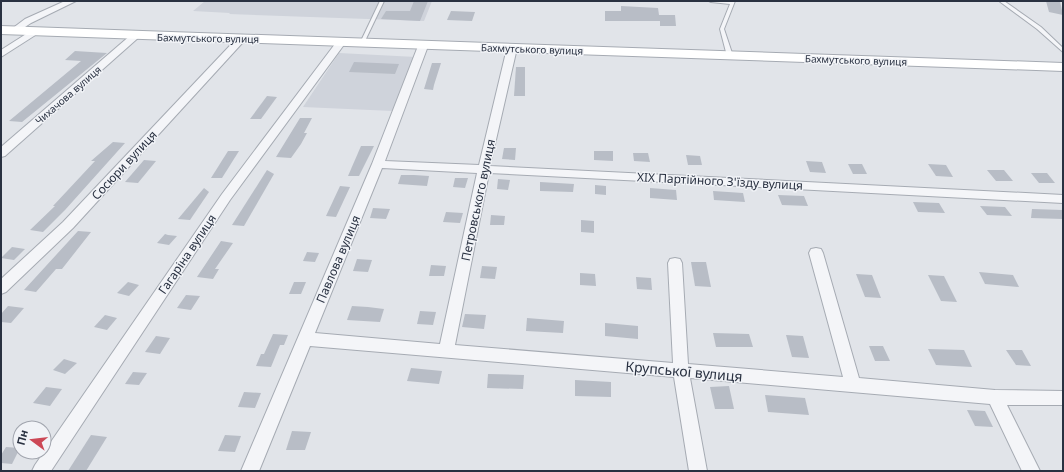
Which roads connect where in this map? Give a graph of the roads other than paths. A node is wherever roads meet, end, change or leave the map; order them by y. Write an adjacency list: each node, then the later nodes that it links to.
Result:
1 (72, 1): 6 (street)
2 (382, 1): 11 (lane)
3 (711, 1): 5 (lane)
4 (1001, 1): 14 (lane)
5 (732, 2): 16 (lane)
6 (5, 31): 7 (main road, Бахмутського вулиця)
7 (34, 32): 8 (main road, Бахмутського вулиця); 15 (street)
8 (135, 36): 9 (main road, Бахмутського вулиця); 18 (street, Чихачова вулиця)
9 (242, 38): 10 (main road, Бахмутського вулиця); 24 (street, Сосюри вулиця)
10 (341, 42): 11 (main road, Бахмутського вулиця); 31 (street, Гагаріна вулиця)
11 (362, 43): 12 (main road, Бахмутського вулиця)
12 (423, 46): 13 (main road, Бахмутського вулиця); 19 (street, Павлова вулиця)
13 (512, 48): 16 (main road, Бахмутського вулиця); 20 (street, Петровського вулиця)
14 (1063, 51)
15 (1, 54)
16 (730, 56): 17 (main road, Бахмутського вулиця)
17 (1063, 67)
18 (1, 153)
19 (378, 164): 20 (street, XIX Партійного З'їзду вулиця); 25 (street, Павлова вулиця)
20 (484, 168): 21 (street, XIX Партійного З'їзду вулиця); 26 (street, Петровського вулиця)
21 (1063, 199)
22 (816, 253): 28 (street)
23 (675, 263): 27 (street)
24 (1, 288)
25 (304, 339): 26 (street, Крупської вулиця); 32 (street, Павлова вулиця)
26 (446, 352): 27 (street, Крупської вулиця)
27 (681, 370): 28 (street, Крупської вулиця); 33 (street)
28 (853, 384): 29 (street, Крупської вулиця)
29 (995, 397): 30 (street, Крупської вулиця); 34 (street)
30 (1063, 398)
31 (41, 471)
32 (250, 471)
33 (698, 471)
34 (1031, 471)

